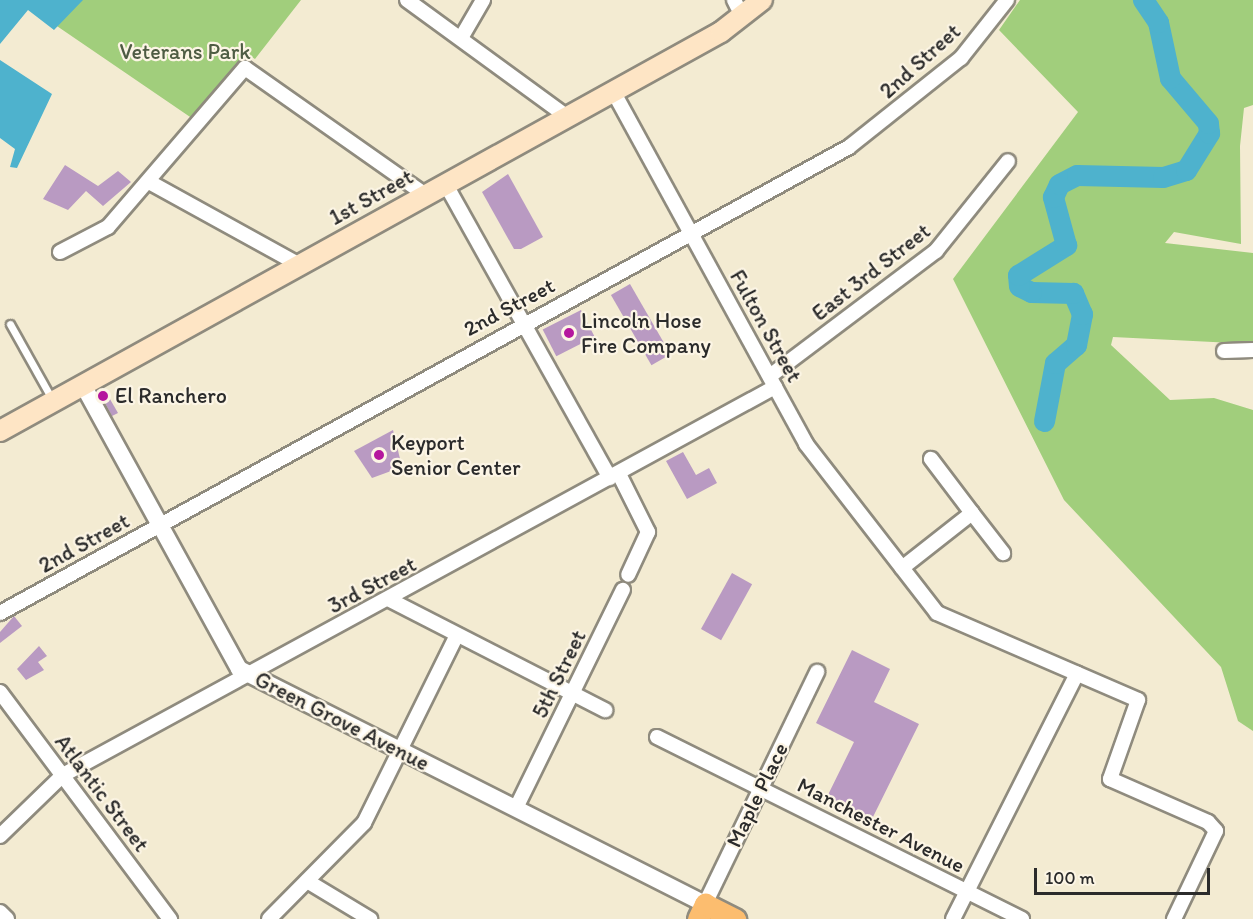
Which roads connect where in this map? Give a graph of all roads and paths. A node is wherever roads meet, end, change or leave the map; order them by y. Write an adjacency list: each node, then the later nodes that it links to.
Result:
1 (407, 0): 6 (street)
2 (483, 0): 6 (street)
3 (762, 0): 5 (main road, 1st Street)
4 (1007, 0): 13 (street, 2nd Street)
5 (738, 8): 7 (main road, 1st Street)
6 (461, 38): 8 (street)
7 (613, 91): 8 (main road, 1st Street); 13 (street, Fulton Street)
8 (566, 116): 11 (main road, 1st Street)
9 (1008, 160): 20 (street, East 3rd Street)
10 (151, 183): 12 (street); 14 (street); 15 (street)
11 (445, 183): 12 (main road, 1st Street); 16 (street, 5th Street)
12 (424, 195): 15 (main road, 1st Street)
13 (692, 234): 16 (street, 2nd Street); 20 (street, Fulton Street)
14 (60, 252)
15 (298, 264): 21 (main road, 1st Street)
16 (523, 322): 25 (street, 5th Street); 27 (street, 2nd Street)
17 (10, 324): 22 (lane)
18 (1253, 350): 19 (street)
19 (1224, 351)
20 (773, 382): 25 (street, 3rd Street); 29 (street, Fulton Street)
21 (82, 385): 22 (main road, 1st Street); 27 (street, Green Grove Avenue)
22 (53, 402): 23 (main road, 1st Street)
23 (0, 431)
24 (931, 459): 26 (street)
25 (615, 476): 30 (street, 5th Street); 32 (street, 3rd Street)
26 (972, 513): 28 (street); 29 (street)
27 (160, 525): 33 (street, 2nd Street); 37 (street, Green Grove Avenue)
28 (1004, 553)
29 (902, 568): 36 (street, Fulton Street)
30 (628, 575): 31 (lane, 5th Street)
31 (623, 590): 39 (street, 5th Street)
32 (390, 600): 34 (street); 37 (street, 3rd Street)
33 (0, 613)
34 (457, 635): 39 (street); 42 (street)
35 (817, 672): 44 (street, Maple Place)
36 (1077, 674): 48 (street); 58 (street, Fulton Street)
37 (250, 675): 42 (street, Green Grove Avenue); 43 (street, 3rd Street)
38 (0, 692): 43 (street, Atlantic Street)
39 (574, 693): 40 (street); 45 (street, 5th Street)
40 (605, 710)
41 (657, 736): 44 (street, Manchester Avenue)
42 (400, 750): 45 (street, Green Grove Avenue); 47 (street)
43 (63, 775): 46 (street, 3rd Street); 52 (street, Atlantic Street)
44 (760, 788): 48 (street, Manchester Avenue); 50 (street, Maple Place)
45 (516, 808): 50 (street, Green Grove Avenue)
46 (0, 836)
47 (307, 881): 53 (street); 54 (street)
48 (967, 892): 56 (street); 57 (street, Manchester Avenue)
49 (0, 912): 51 (street)
50 (702, 912): 55 (main road, Green Grove Avenue)
51 (7, 919)
52 (170, 919)
53 (268, 919)
54 (370, 919)
55 (735, 919)
56 (953, 919)
57 (1022, 919)
58 (1174, 919)

